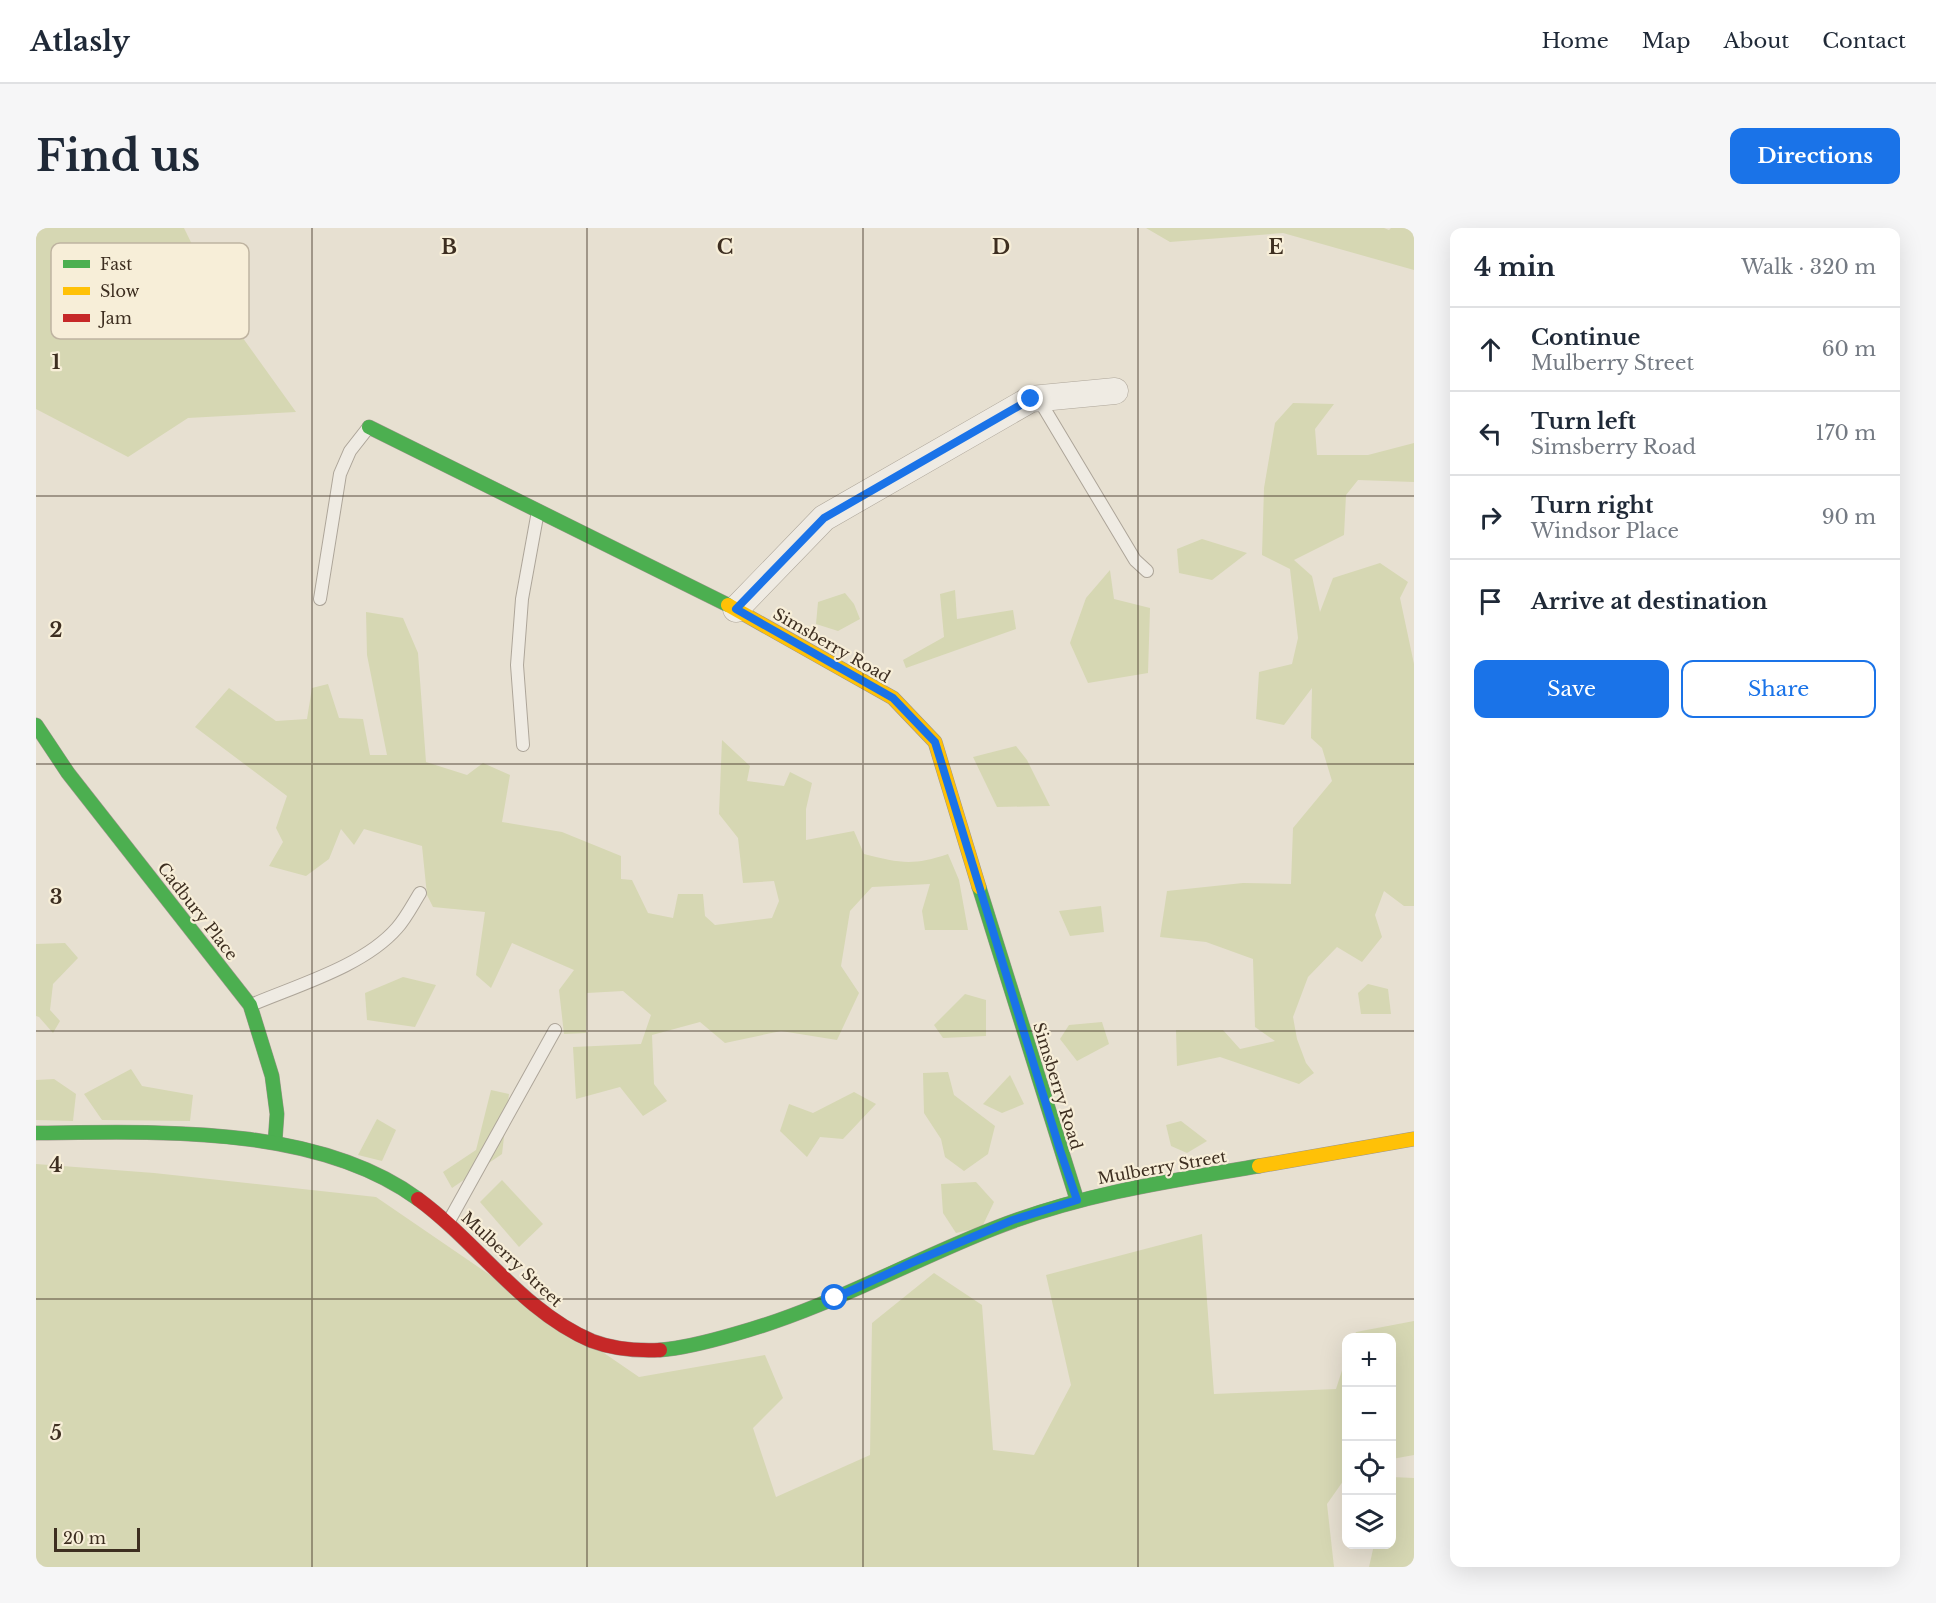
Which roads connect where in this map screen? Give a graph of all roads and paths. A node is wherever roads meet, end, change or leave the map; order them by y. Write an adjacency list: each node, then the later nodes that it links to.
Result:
1 (1115, 392): 2 (street)
2 (1038, 398): 5 (lane); 7 (street)
3 (369, 427): 4 (street, Simsberry Road); 6 (lane)
4 (538, 511): 7 (street, Simsberry Road); 9 (lane)
5 (1147, 571)
6 (320, 599)
7 (736, 609): 16 (street, Simsberry Road)
8 (36, 725): 11 (street, Cadbury Place)
9 (523, 745)
10 (420, 893): 11 (lane)
11 (250, 1005): 15 (street, Cadbury Place)
12 (555, 1030): 17 (lane)
13 (36, 1133): 15 (street, Mulberry Street)
14 (1414, 1139): 16 (street, Mulberry Street)
15 (275, 1142): 17 (street, Mulberry Street)
16 (1077, 1200): 17 (street, Mulberry Street)
17 (449, 1222)

